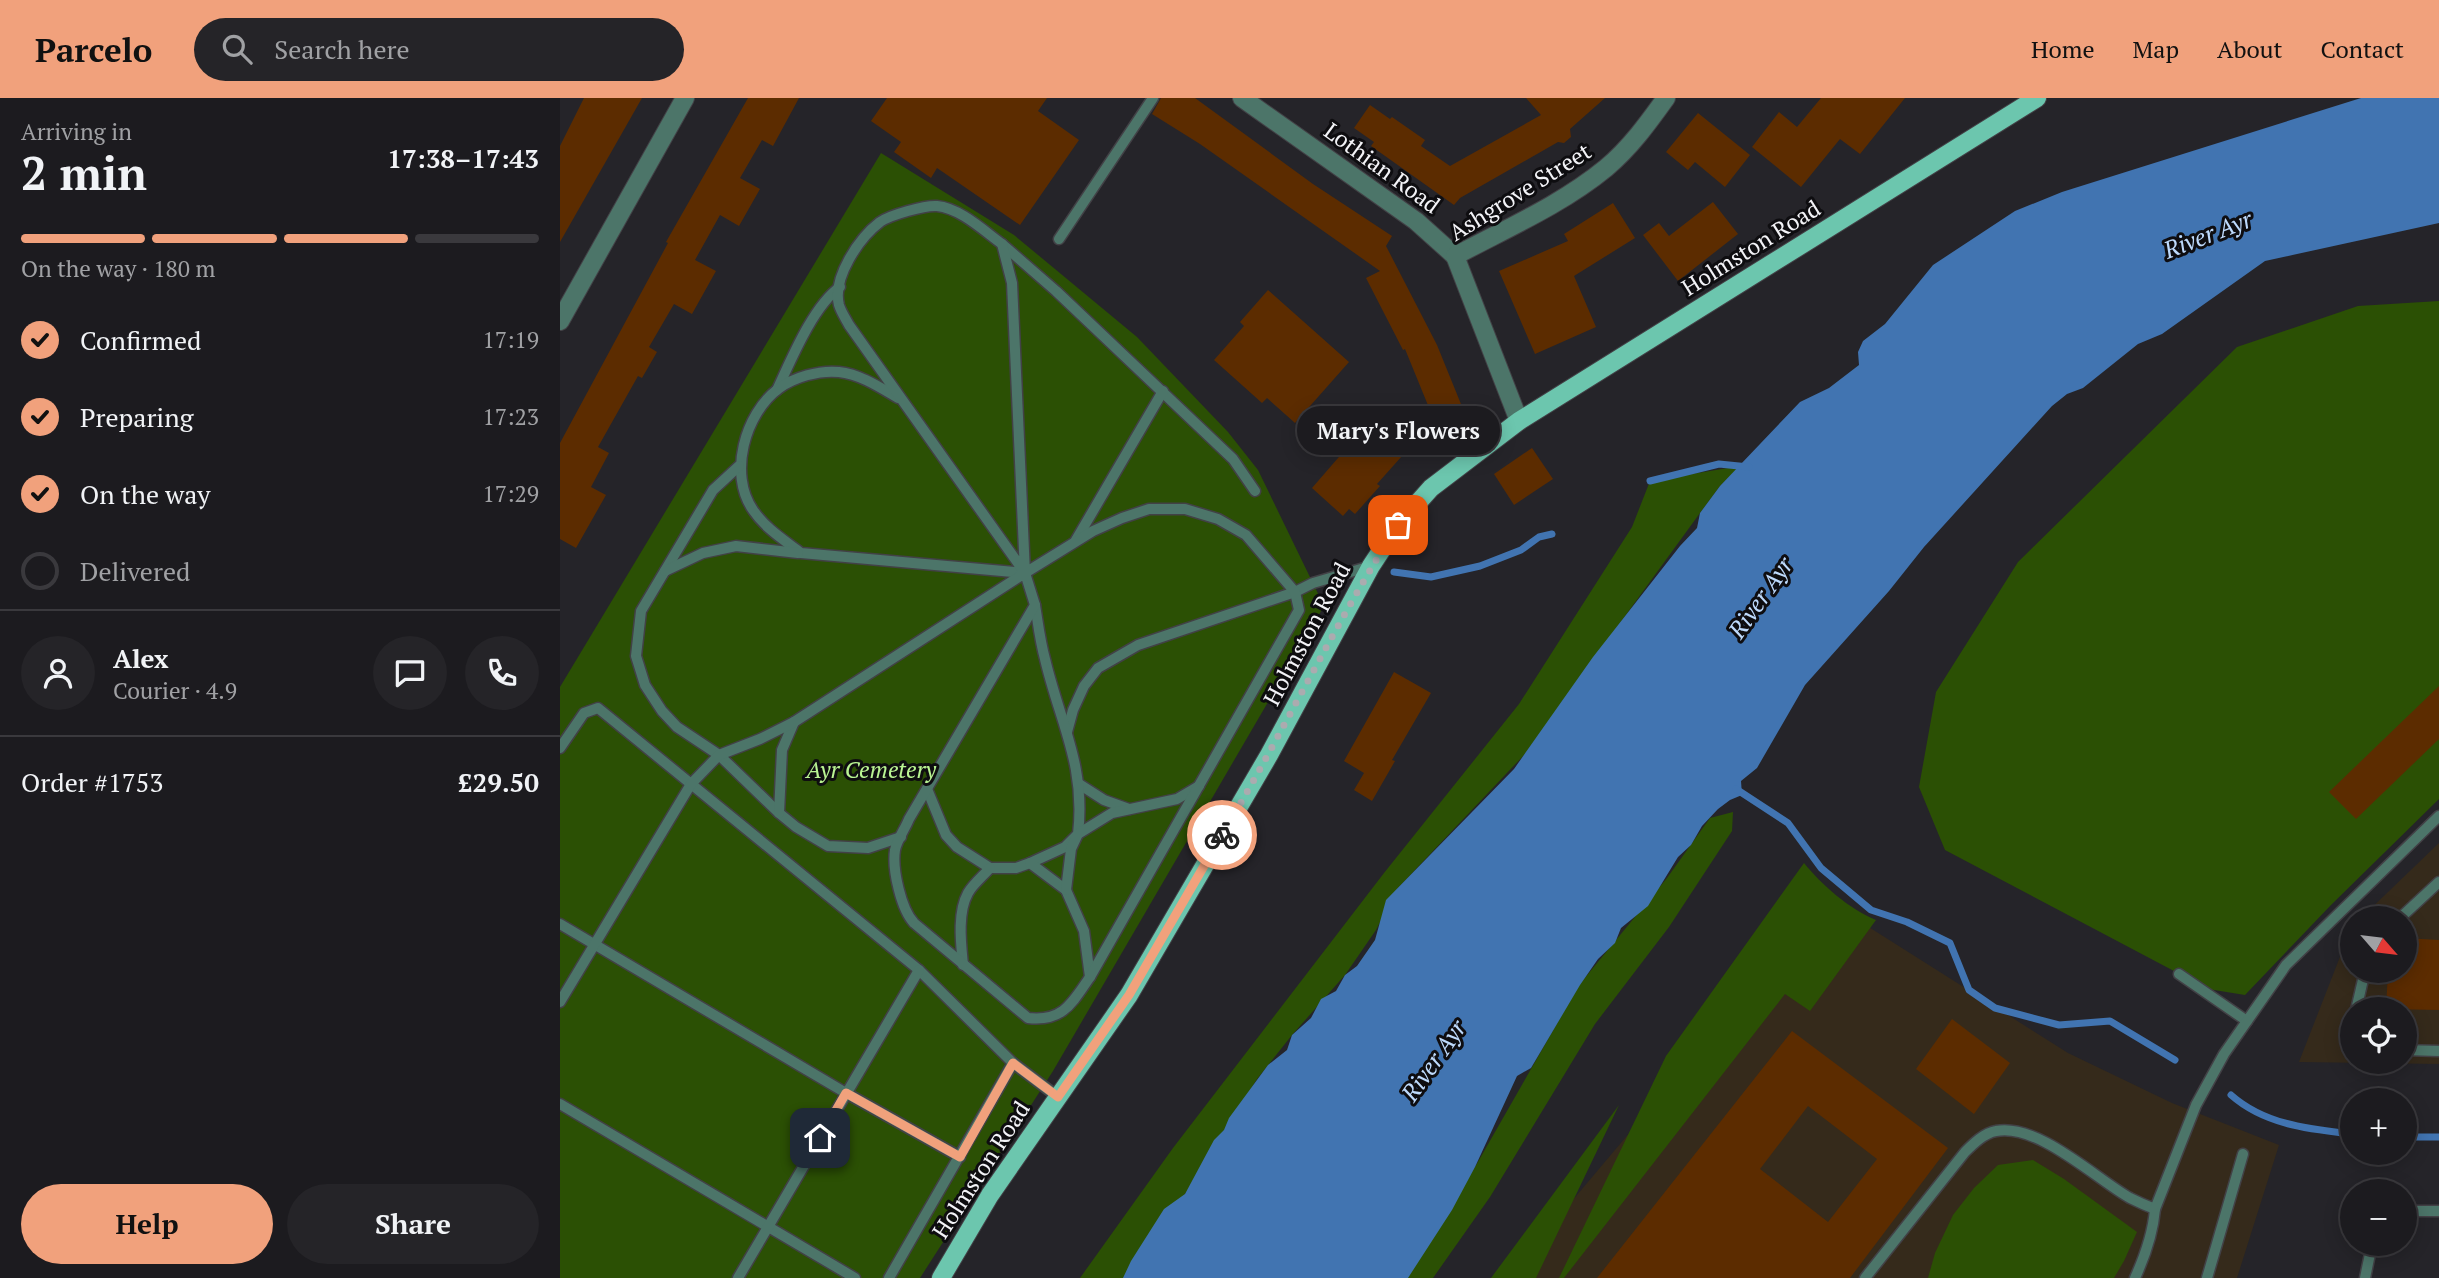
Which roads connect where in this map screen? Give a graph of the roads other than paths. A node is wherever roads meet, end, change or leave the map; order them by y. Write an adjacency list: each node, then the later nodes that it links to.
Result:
1 (685, 98): 11 (street)
2 (1153, 98): 7 (lane)
3 (1242, 98): 6 (street, Lothian Road)
4 (1666, 98): 9 (street, Ashgrove Street)
5 (2037, 98): 15 (main road, Holmston Road)
6 (1265, 105): 9 (street, Lothian Road)
7 (1059, 239)
8 (1002, 244): 10 (lane); 13 (lane); 22 (lane)
9 (1455, 257): 15 (street, Ashgrove Street)
10 (840, 287): 12 (lane); 14 (lane)
11 (560, 321)
12 (777, 390): 14 (lane); 16 (lane)
13 (1163, 391): 17 (lane); 18 (lane)
14 (902, 400): 22 (lane)
15 (1519, 421): 20 (main road, Holmston Road)
16 (739, 466): 19 (lane); 21 (lane)
17 (1255, 491)
18 (1074, 544): 22 (lane); 23 (lane)
19 (801, 553): 21 (lane); 22 (lane)
20 (1371, 566): 23 (lane); 55 (main road, Holmston Road)
21 (663, 572): 28 (lane)
22 (1025, 573): 24 (lane); 25 (lane)
23 (1294, 592): 26 (lane); 31 (lane)
24 (1035, 605): 26 (lane); 32 (lane)
25 (794, 722): 28 (lane); 34 (lane)
26 (1067, 732): 29 (lane)
27 (560, 748): 30 (lane)
28 (719, 755): 30 (lane); 34 (lane)
29 (1079, 783): 33 (lane); 36 (lane)
30 (691, 784): 44 (lane); 46 (lane)
31 (1201, 784): 33 (lane); 48 (lane)
32 (927, 789): 37 (lane); 39 (lane)
33 (1131, 810): 36 (lane)
34 (779, 813): 37 (lane)
35 (2439, 816): 50 (lane)
36 (1078, 834): 38 (lane); 41 (lane)
37 (901, 837): 45 (lane)
38 (1030, 863): 39 (lane); 41 (lane)
39 (990, 869): 45 (lane)
40 (2439, 882): 42 (lane)
41 (1066, 890): 48 (lane)
42 (2413, 906)
43 (560, 924): 44 (lane)
44 (595, 945): 49 (lane); 54 (lane)
45 (963, 965): 48 (lane)
46 (919, 970): 53 (lane); 54 (lane)
47 (2179, 974): 50 (lane)
48 (1090, 977)
49 (560, 1002)
50 (2247, 1021): 59 (lane)
51 (2417, 1050): 52 (lane)
52 (2439, 1051)
53 (1013, 1063): 55 (lane); 58 (lane)
54 (846, 1093): 58 (lane); 62 (lane)
55 (1058, 1097): 67 (main road, Holmston Road)
56 (560, 1104): 62 (lane)
57 (2243, 1154): 70 (lane)
58 (960, 1157): 66 (lane)
59 (2155, 1209): 68 (lane); 69 (lane)
60 (2417, 1211): 61 (lane)
61 (2439, 1211)
62 (768, 1227): 64 (lane); 65 (lane)
63 (2370, 1256): 71 (lane)
64 (738, 1278)
65 (855, 1278)
66 (889, 1278)
67 (941, 1278)
68 (1865, 1278)
69 (2135, 1278)
70 (2207, 1278)
71 (2365, 1278)

